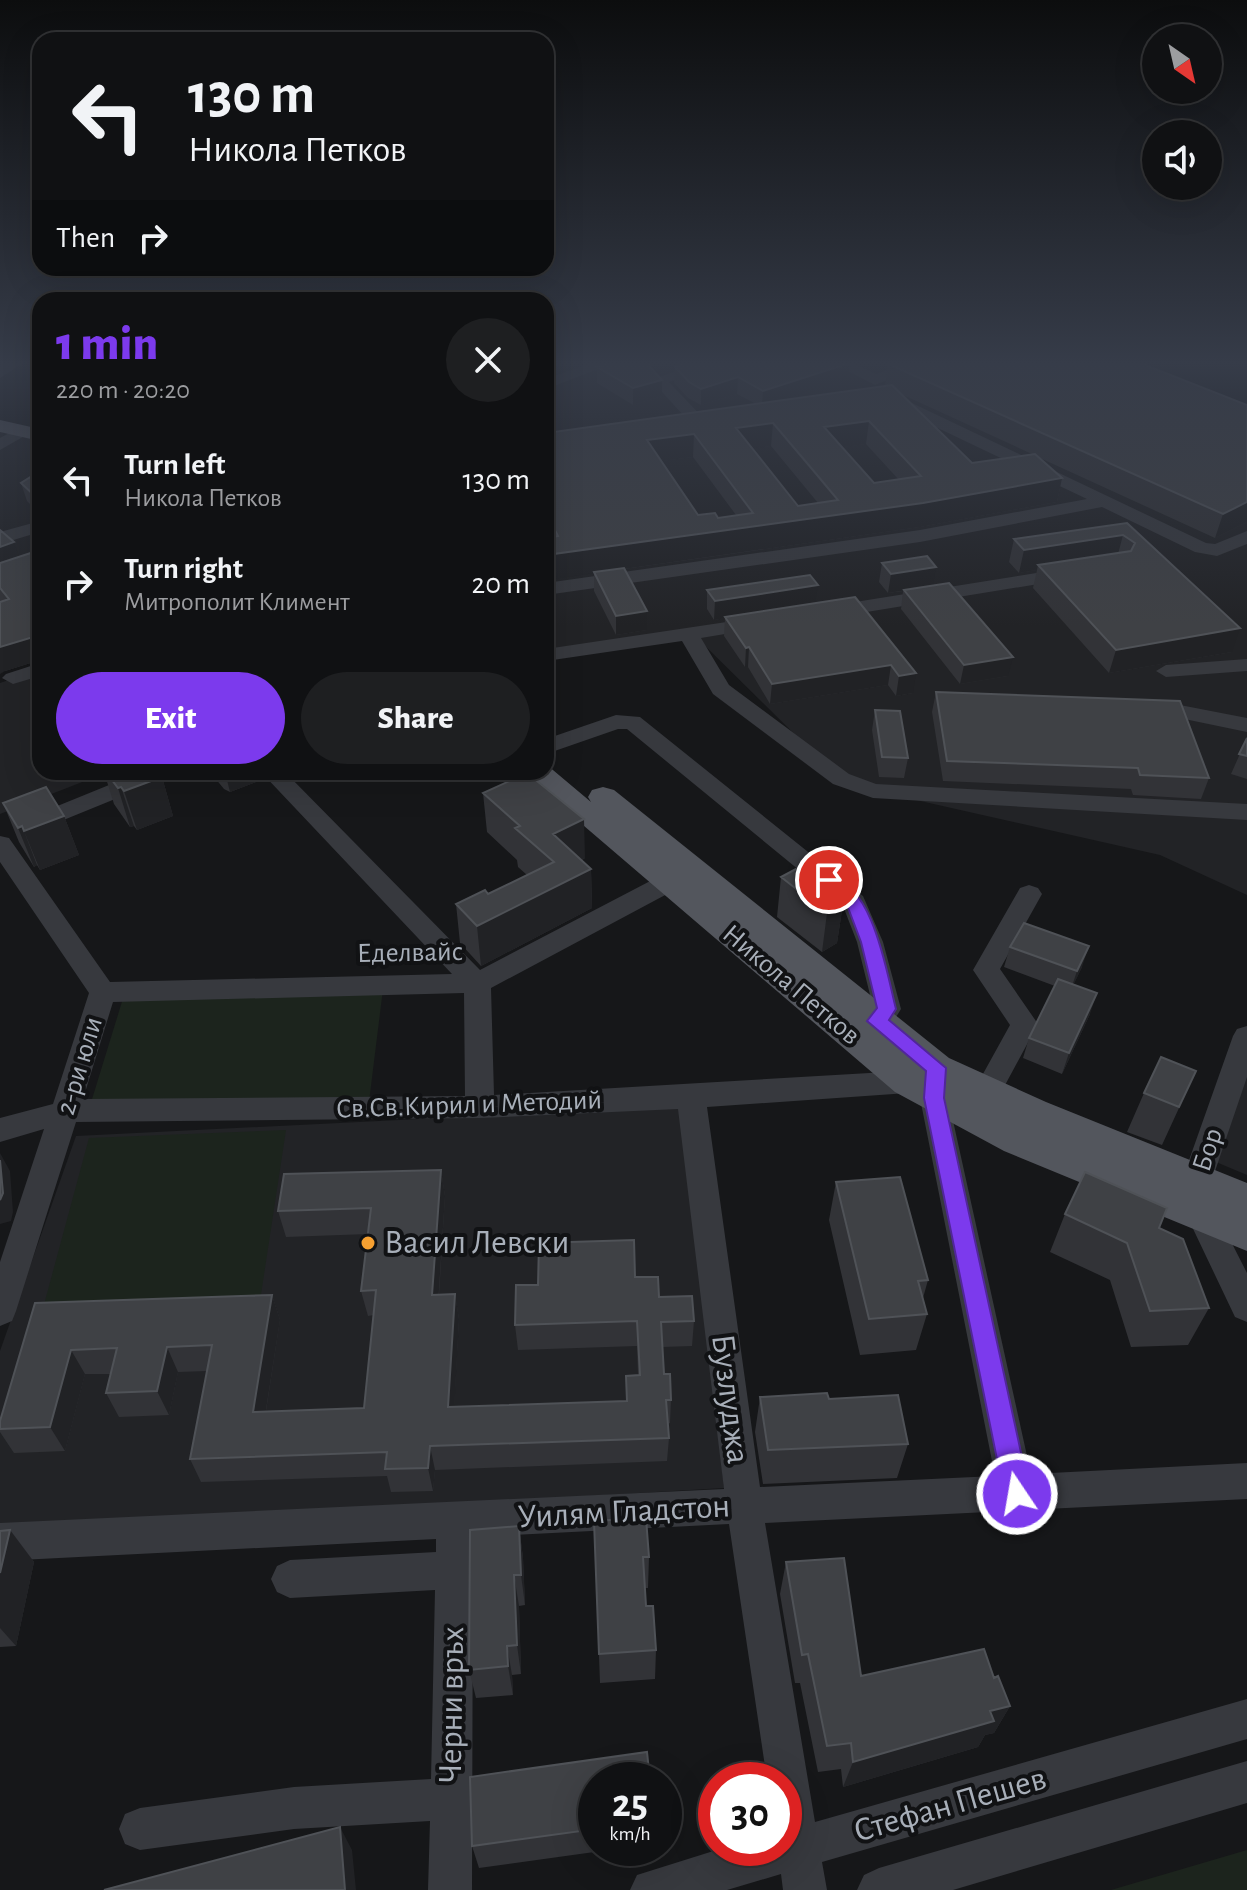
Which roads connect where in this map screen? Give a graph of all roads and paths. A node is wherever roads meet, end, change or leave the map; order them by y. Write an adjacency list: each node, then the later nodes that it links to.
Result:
1 (997, 449): 2 (street)
2 (1105, 501): 6 (street); 9 (street)
3 (32, 528): 5 (street)
4 (1247, 537): 6 (street)
5 (0, 538)
6 (1227, 547): 7 (street)
7 (1247, 557)
8 (1085, 571): 10 (street)
9 (554, 588)
10 (688, 634): 11 (street); 23 (street)
11 (554, 654)
12 (1247, 665): 13 (street)
13 (1166, 671)
14 (32, 672): 15 (street)
15 (13, 678)
16 (1129, 705): 17 (street)
17 (1247, 725)
18 (554, 746): 30 (street)
19 (554, 757): 26 (main road, Никола Петков)
20 (141, 780): 24 (street)
21 (280, 780): 28 (street)
22 (547, 780): 26 (main road, Никола Петков)
23 (1247, 812)
24 (0, 838)
25 (0, 844): 29 (street, 2-ри юли)
26 (680, 876): 28 (street, Еделвайс); 30 (main road, Никола Петков); 32 (main road, Никола Петков)
27 (1029, 894): 33 (street)
28 (477, 983): 29 (street, Еделвайс); 35 (street)
29 (103, 992): 36 (street, 2-ри юли)
30 (877, 1021): 32 (main road, Никола Петков)
31 (1247, 1036): 38 (street, Бор)
32 (926, 1083): 33 (main road, Никола Петков); 34 (street, Св.Св.Кирил и Методий); 38 (main road, Никола Петков); 44 (street)
33 (987, 1092): 38 (main road, Никола Петков)
34 (691, 1097): 35 (street, Св.Св.Кирил и Методий); 45 (street, Бузлуджа)
35 (480, 1107): 36 (street, Св.Св.Кирил и Методий)
36 (67, 1111): 37 (street, Св.Св.Кирил и Методий); 42 (street, 2-ри юли)
37 (0, 1130)
38 (1199, 1197): 39 (main road, Никола Петков); 40 (main road, Никола Петков); 41 (street, Бор)
39 (1247, 1201)
40 (1247, 1233)
41 (1247, 1307)
42 (0, 1311)
43 (1247, 1481): 44 (street, Уилям Гладстон)
44 (1017, 1494): 45 (street, Уилям Гладстон)
45 (744, 1506): 46 (street, Уилям Гладстон); 51 (street, Бузлуджа)
46 (455, 1520): 47 (street, Уилям Гладстон); 48 (street, Черни връх)
47 (0, 1542)
48 (454, 1570): 49 (street); 53 (street, Черни връх)
49 (290, 1579)
50 (1247, 1719): 55 (street, Стефан Пешев)
51 (784, 1762)
52 (1247, 1782): 61 (street, Стефан Пешев)
53 (450, 1799): 54 (street); 58 (street, Черни връх)
54 (140, 1829)
55 (802, 1847)
56 (735, 1866): 59 (street, Стефан Пешев)
57 (801, 1866): 60 (street, Бузлуджа)
58 (450, 1890)
59 (652, 1890)
60 (805, 1890)
61 (879, 1890)

